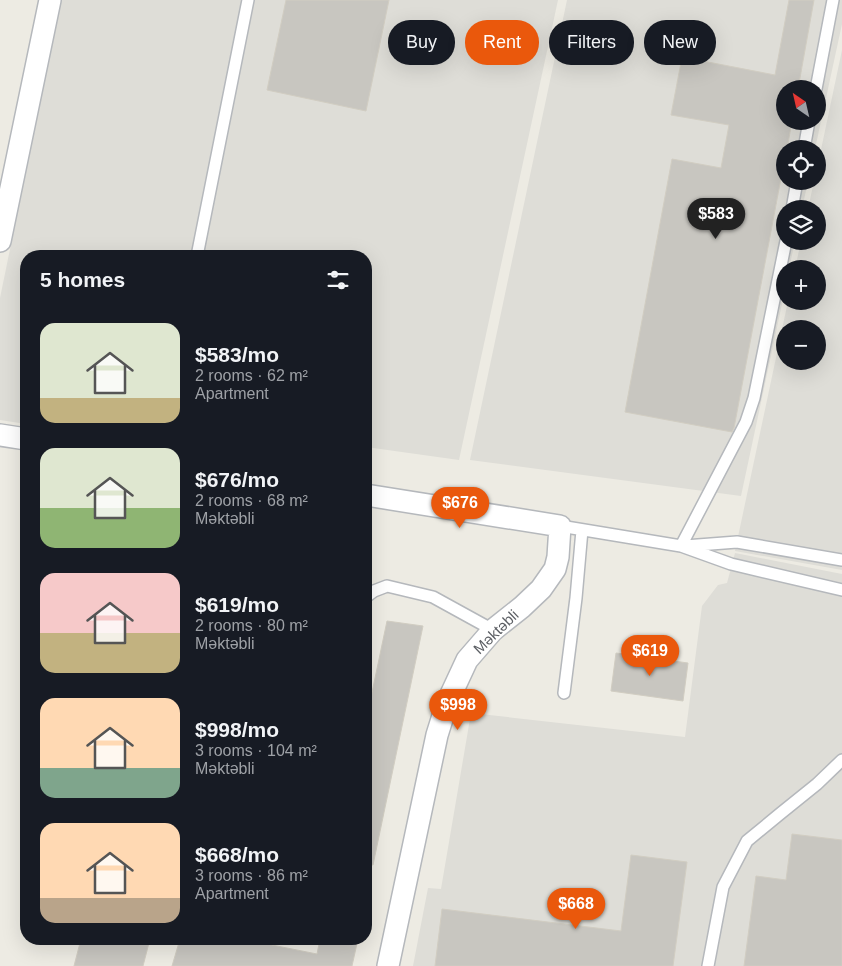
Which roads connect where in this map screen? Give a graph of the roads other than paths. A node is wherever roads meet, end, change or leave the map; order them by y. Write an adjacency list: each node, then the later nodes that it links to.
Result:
1 (50, 0): 5 (street)
2 (248, 0): 6 (lane)
3 (833, 0): 4 (lane)
4 (818, 80)
5 (0, 242)
6 (198, 250)
7 (784, 250): 13 (lane)
8 (0, 435): 9 (street)
9 (20, 438)
10 (372, 496): 11 (street)
11 (560, 526): 12 (lane); 17 (street, Məktəbli)
12 (582, 530): 13 (lane); 18 (lane)
13 (681, 546): 14 (lane); 15 (lane)
14 (842, 560)
15 (842, 590)
16 (372, 592): 17 (lane)
17 (493, 630): 20 (street, Məktəbli)
18 (564, 693)
19 (842, 760): 21 (lane)
20 (388, 966)
21 (708, 966)

